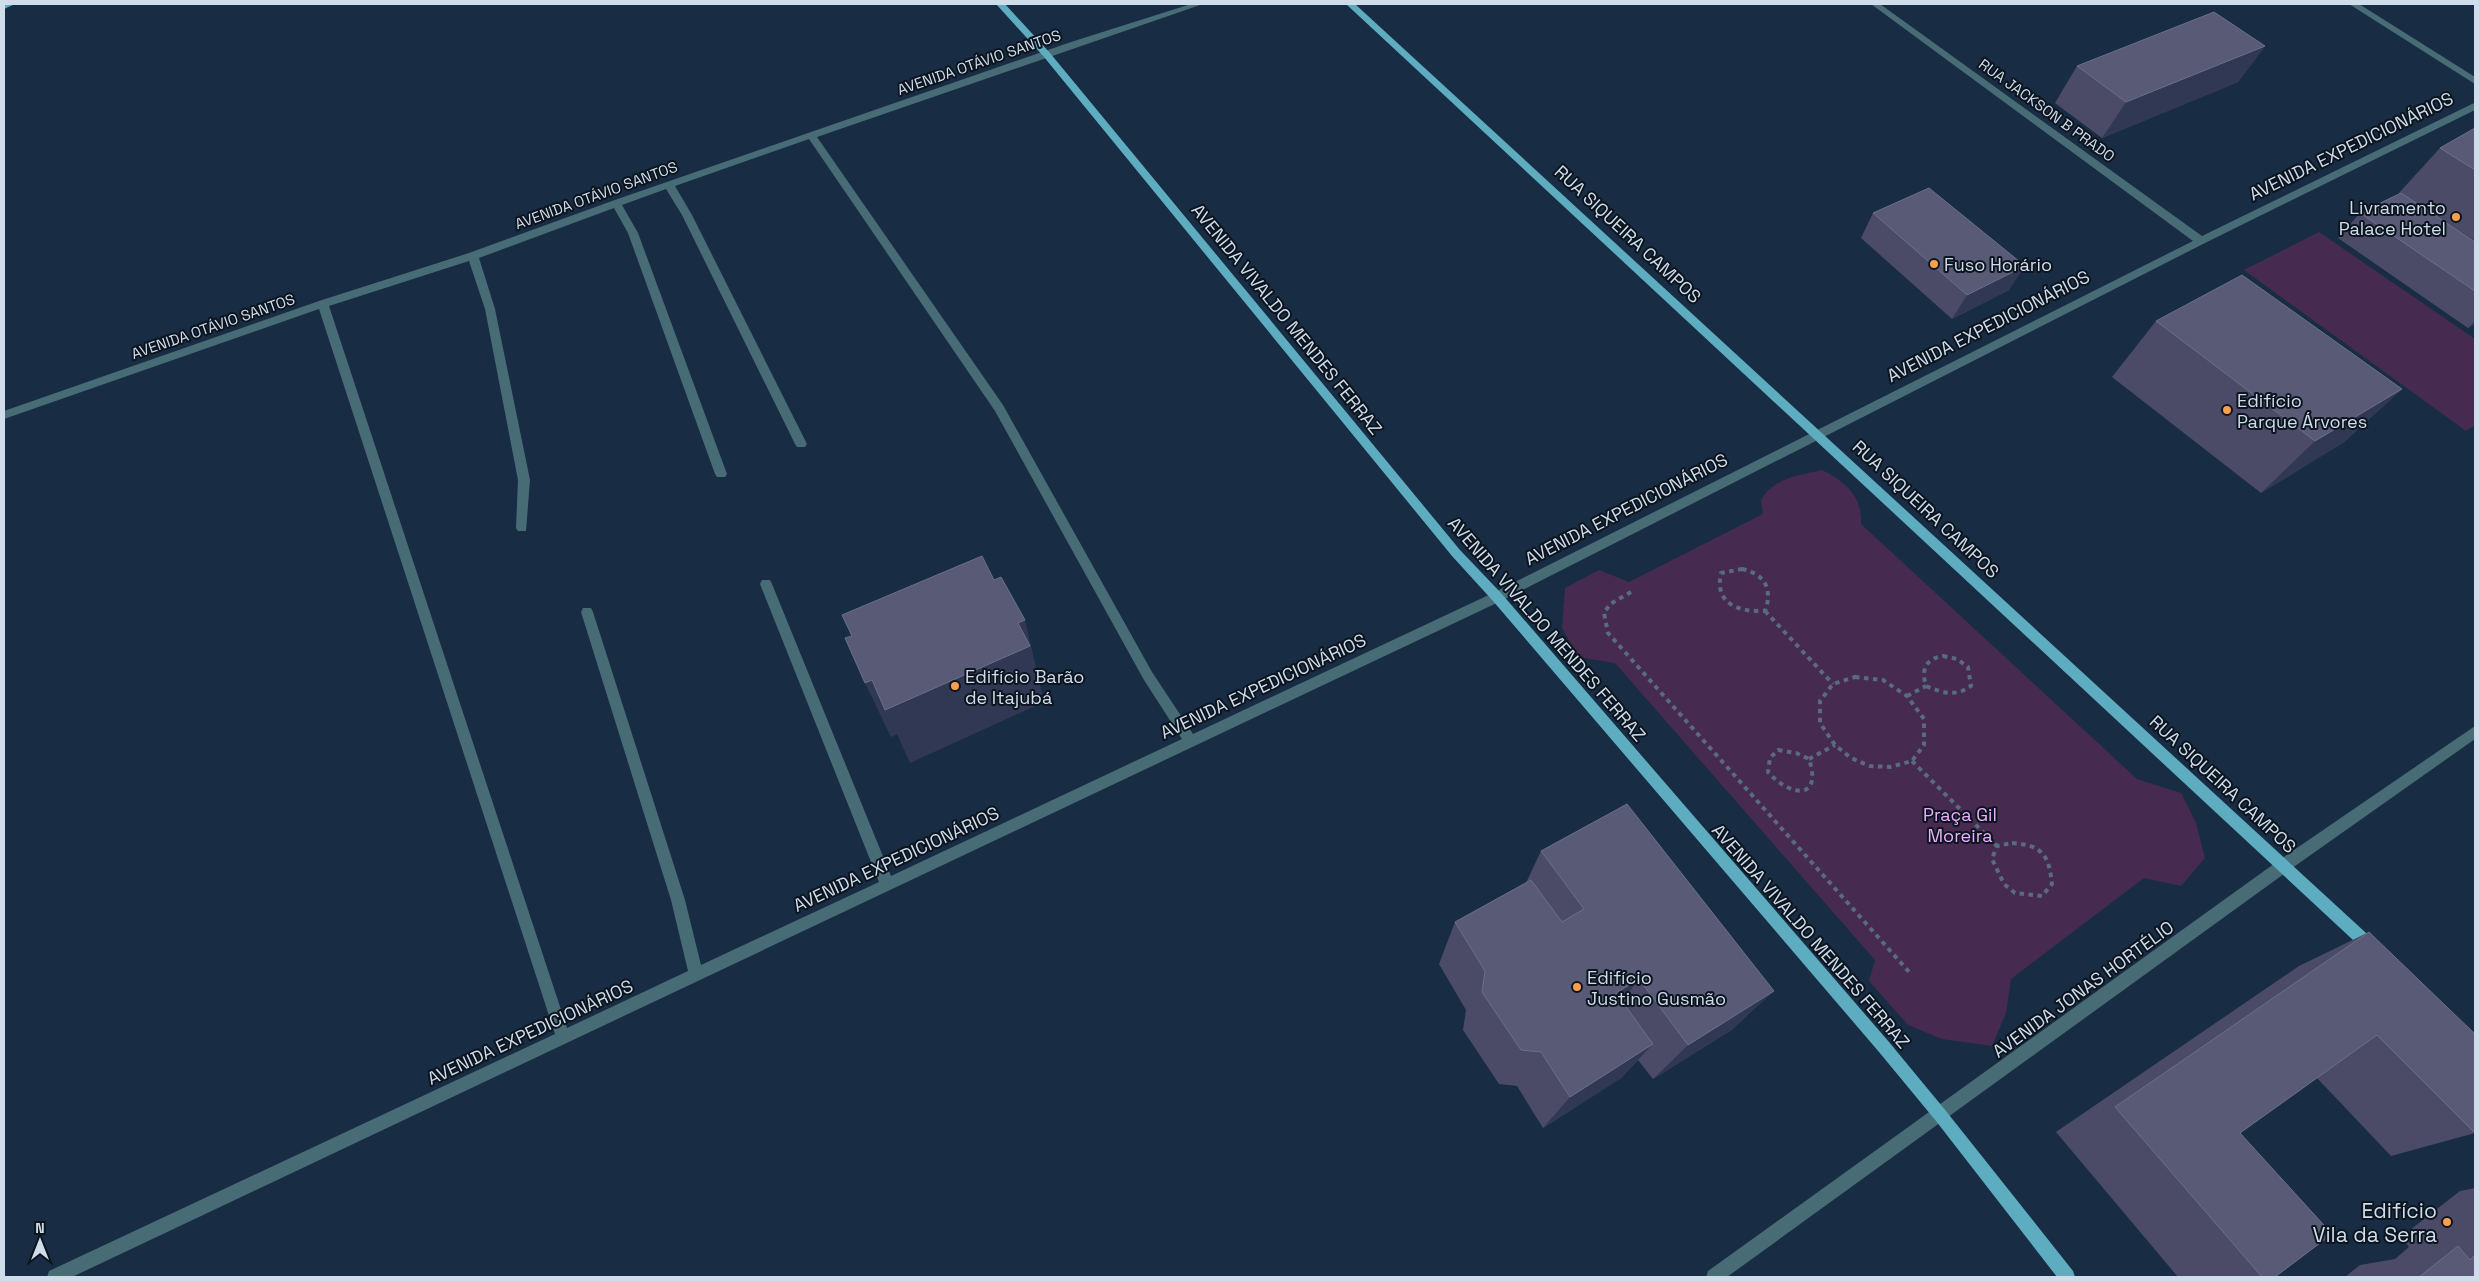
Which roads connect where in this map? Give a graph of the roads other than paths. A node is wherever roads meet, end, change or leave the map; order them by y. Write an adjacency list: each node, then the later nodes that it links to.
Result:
1 (11, 4): 7 (main road)
2 (1000, 4): 8 (main road, AVENIDA VIVALDO MENDES FERRAZ)
3 (1199, 4): 8 (street, AVENIDA OTÁVIO SANTOS)
4 (1350, 4): 18 (main road, RUA SIQUEIRA CAMPOS)
5 (1875, 4): 14 (street, RUA JACKSON B PRADO)
6 (2352, 4): 9 (street)
7 (4, 6)
8 (1047, 55): 11 (street, AVENIDA OTÁVIO SANTOS); 23 (main road, AVENIDA VIVALDO MENDES FERRAZ)
9 (2475, 81)
10 (2475, 106): 14 (street, AVENIDA EXPEDICIONÁRIOS)
11 (812, 136): 12 (street, AVENIDA OTÁVIO SANTOS); 26 (street)
12 (669, 185): 13 (street, AVENIDA OTÁVIO SANTOS); 19 (street)
13 (616, 203): 15 (street, AVENIDA OTÁVIO SANTOS); 20 (street)
14 (2201, 240): 18 (street, AVENIDA EXPEDICIONÁRIOS)
15 (473, 256): 16 (street, AVENIDA OTÁVIO SANTOS); 21 (street)
16 (323, 304): 17 (street, AVENIDA OTÁVIO SANTOS); 31 (street)
17 (4, 415)
18 (1817, 433): 23 (street, AVENIDA EXPEDICIONÁRIOS); 27 (main road, RUA SIQUEIRA CAMPOS)
19 (800, 444)
20 (721, 474)
21 (522, 528)
22 (766, 584): 28 (street)
23 (1497, 596): 26 (street, AVENIDA EXPEDICIONÁRIOS); 32 (main road, AVENIDA VIVALDO MENDES FERRAZ)
24 (586, 612): 30 (street)
25 (2475, 732): 27 (street, AVENIDA JONAS HORTÉLIO)
26 (1190, 741): 28 (street, AVENIDA EXPEDICIONÁRIOS)
27 (2283, 866): 29 (main road, RUA SIQUEIRA CAMPOS); 32 (street, AVENIDA JONAS HORTÉLIO)
28 (887, 884): 30 (street, AVENIDA EXPEDICIONÁRIOS)
29 (2383, 958)
30 (696, 975): 31 (street, AVENIDA EXPEDICIONÁRIOS)
31 (563, 1037): 33 (street, AVENIDA EXPEDICIONÁRIOS)
32 (1941, 1116): 34 (street, AVENIDA JONAS HORTÉLIO); 35 (main road, AVENIDA VIVALDO MENDES FERRAZ)
33 (55, 1277)
34 (1714, 1277)
35 (2067, 1277)

